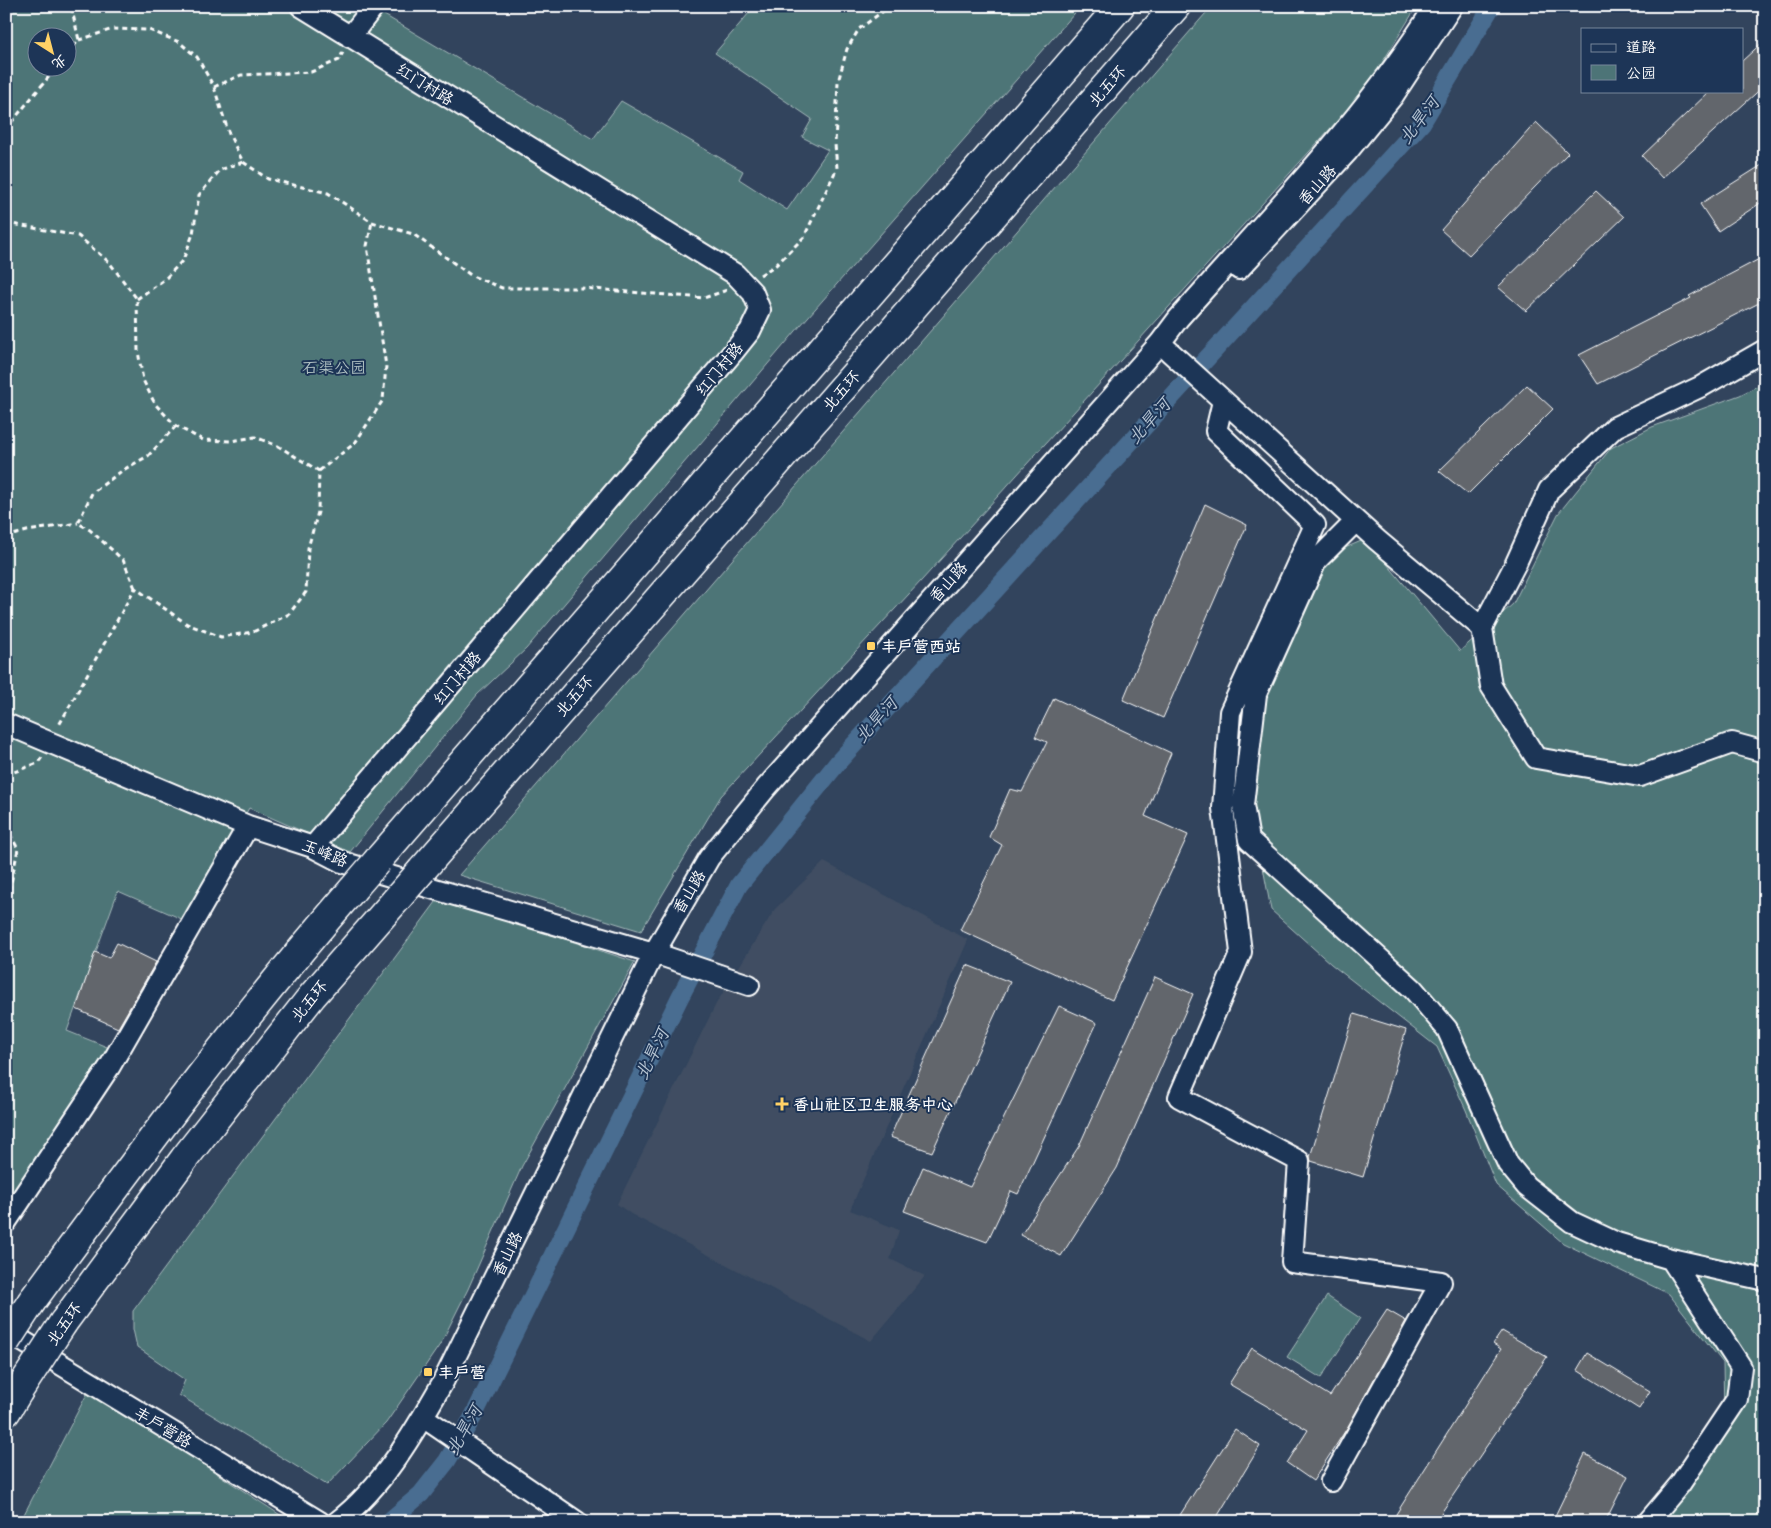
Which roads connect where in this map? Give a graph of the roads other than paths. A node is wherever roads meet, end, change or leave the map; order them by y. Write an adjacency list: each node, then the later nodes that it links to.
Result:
1 (301, 6): 7 (street, 红门村路)
2 (374, 6): 7 (street)
3 (1120, 6): 23 (highway, bridge)
4 (1176, 6): 24 (highway, 北五环, bridge)
5 (1435, 6): 8 (street, 香山路)
6 (1452, 6): 8 (street, 香山路)
7 (350, 38): 16 (street, 红门村路)
8 (1160, 343): 10 (street); 17 (street, 香山路)
9 (1765, 350): 12 (street)
10 (1223, 401): 11 (street); 26 (street)
11 (1356, 521): 12 (street); 20 (street)
12 (1482, 628): 14 (street)
13 (6, 724): 15 (street, 玉峰路)
14 (1765, 752)
15 (248, 826): 16 (street, 玉峰路); 19 (street)
16 (313, 846): 17 (street, 玉峰路)
17 (654, 953): 18 (street, 玉峰路); 25 (street, 香山路)
18 (749, 986)
19 (6, 1222)
20 (1671, 1259): 21 (street); 30 (street)
21 (1765, 1280)
22 (6, 1331): 27 (street, 丰户营路)
23 (6, 1340)
24 (12, 1402)
25 (431, 1423): 28 (street, 香山路); 29 (street)
26 (1331, 1481)
27 (320, 1522)
28 (337, 1522)
29 (577, 1522)
30 (1648, 1522)

